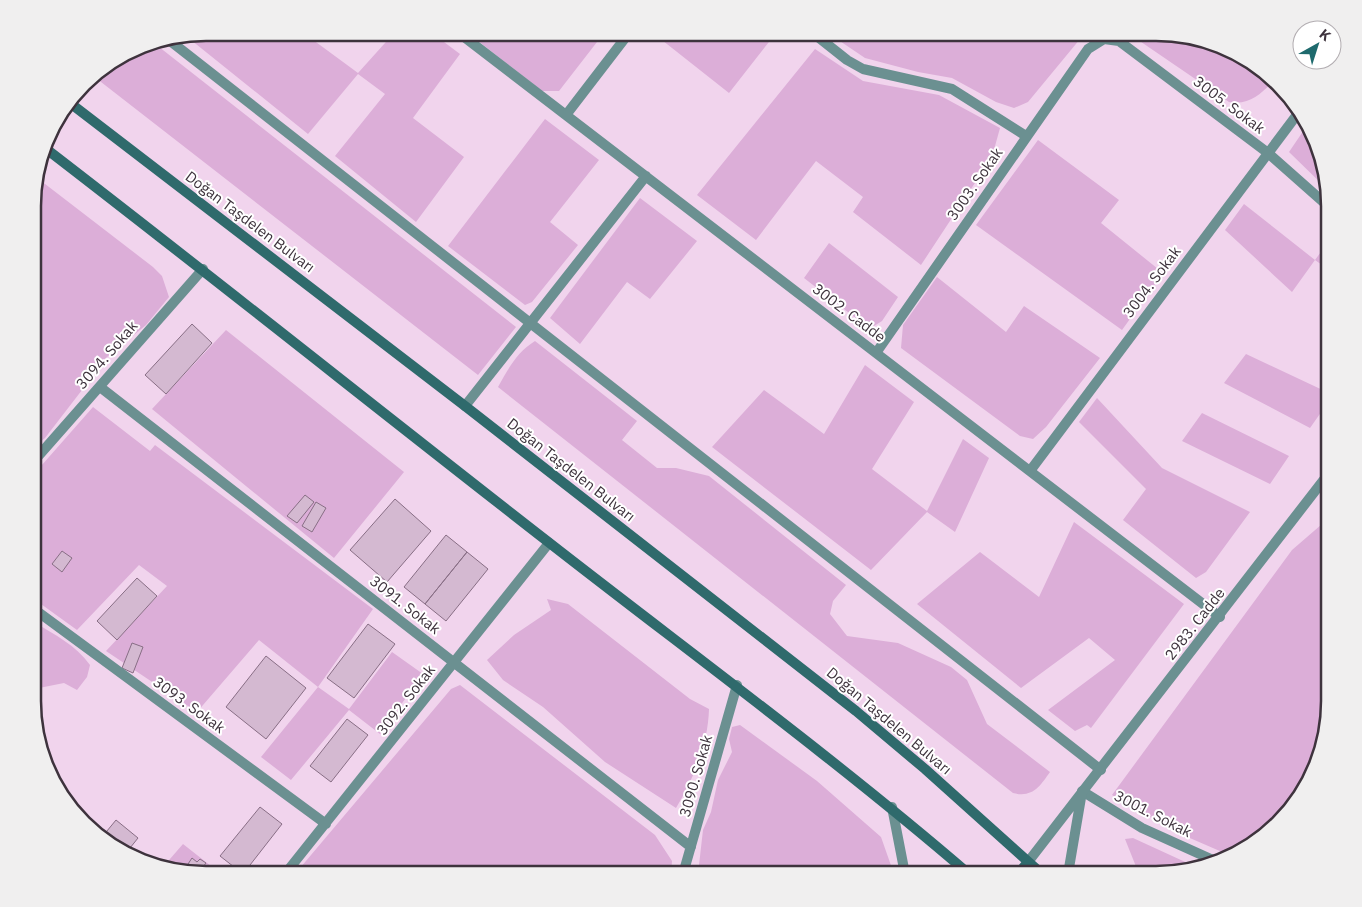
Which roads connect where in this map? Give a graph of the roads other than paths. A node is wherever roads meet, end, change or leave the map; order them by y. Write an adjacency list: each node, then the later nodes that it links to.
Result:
1 (825, 41): 10 (street)
2 (1101, 41): 10 (street, 3003. Sokak)
3 (1119, 41): 12 (street, 3005. Sokak)
4 (472, 42): 8 (street, 3002. Cadde)
5 (623, 42): 8 (street)
6 (174, 44): 16 (street)
7 (75, 107): 19 (main road, Doğan Taşdelen Bulvarı)
8 (566, 114): 13 (street, 3002. Cadde)
9 (1295, 118): 12 (street, 3004. Sokak)
10 (1026, 136): 17 (street, 3003. Sokak)
11 (50, 152): 15 (main road)
12 (1268, 153): 14 (street, 3005. Sokak); 21 (street, 3004. Sokak)
13 (646, 176): 16 (street); 17 (street, 3002. Cadde)
14 (1320, 199)
15 (203, 270): 18 (street, 3094. Sokak); 23 (main road)
16 (531, 323): 19 (street); 28 (street)
17 (876, 353): 21 (street, 3002. Cadde)
18 (100, 387): 20 (street, 3094. Sokak); 26 (street, 3091. Sokak)
19 (465, 406): 34 (main road, Doğan Taşdelen Bulvarı)
20 (41, 453)
21 (1030, 471): 25 (street, 3002. Cadde)
22 (1320, 485): 25 (street, 2983. Cadde)
23 (549, 543): 26 (street, 3092. Sokak); 27 (main road)
24 (41, 614): 31 (street, 3093. Sokak)
25 (1220, 617): 28 (street, 2983. Cadde)
26 (454, 663): 31 (street, 3092. Sokak); 32 (street, 3091. Sokak)
27 (737, 685): 30 (main road); 32 (street, 3090. Sokak)
28 (1101, 770): 29 (street, 2983. Cadde)
29 (1082, 791): 33 (street, 3001. Sokak); 34 (street, 2983. Cadde); 39 (street)
30 (892, 808): 35 (street); 36 (main road)
31 (326, 824): 40 (street, 3092. Sokak)
32 (691, 847): 41 (street, 3090. Sokak)
33 (1207, 857)
34 (1028, 862): 37 (main road); 38 (main road, Doğan Taşdelen Bulvarı)
35 (903, 865)
36 (959, 865)
37 (1025, 865)
38 (1032, 865)
39 (1070, 865)
40 (292, 866)
41 (686, 866)

